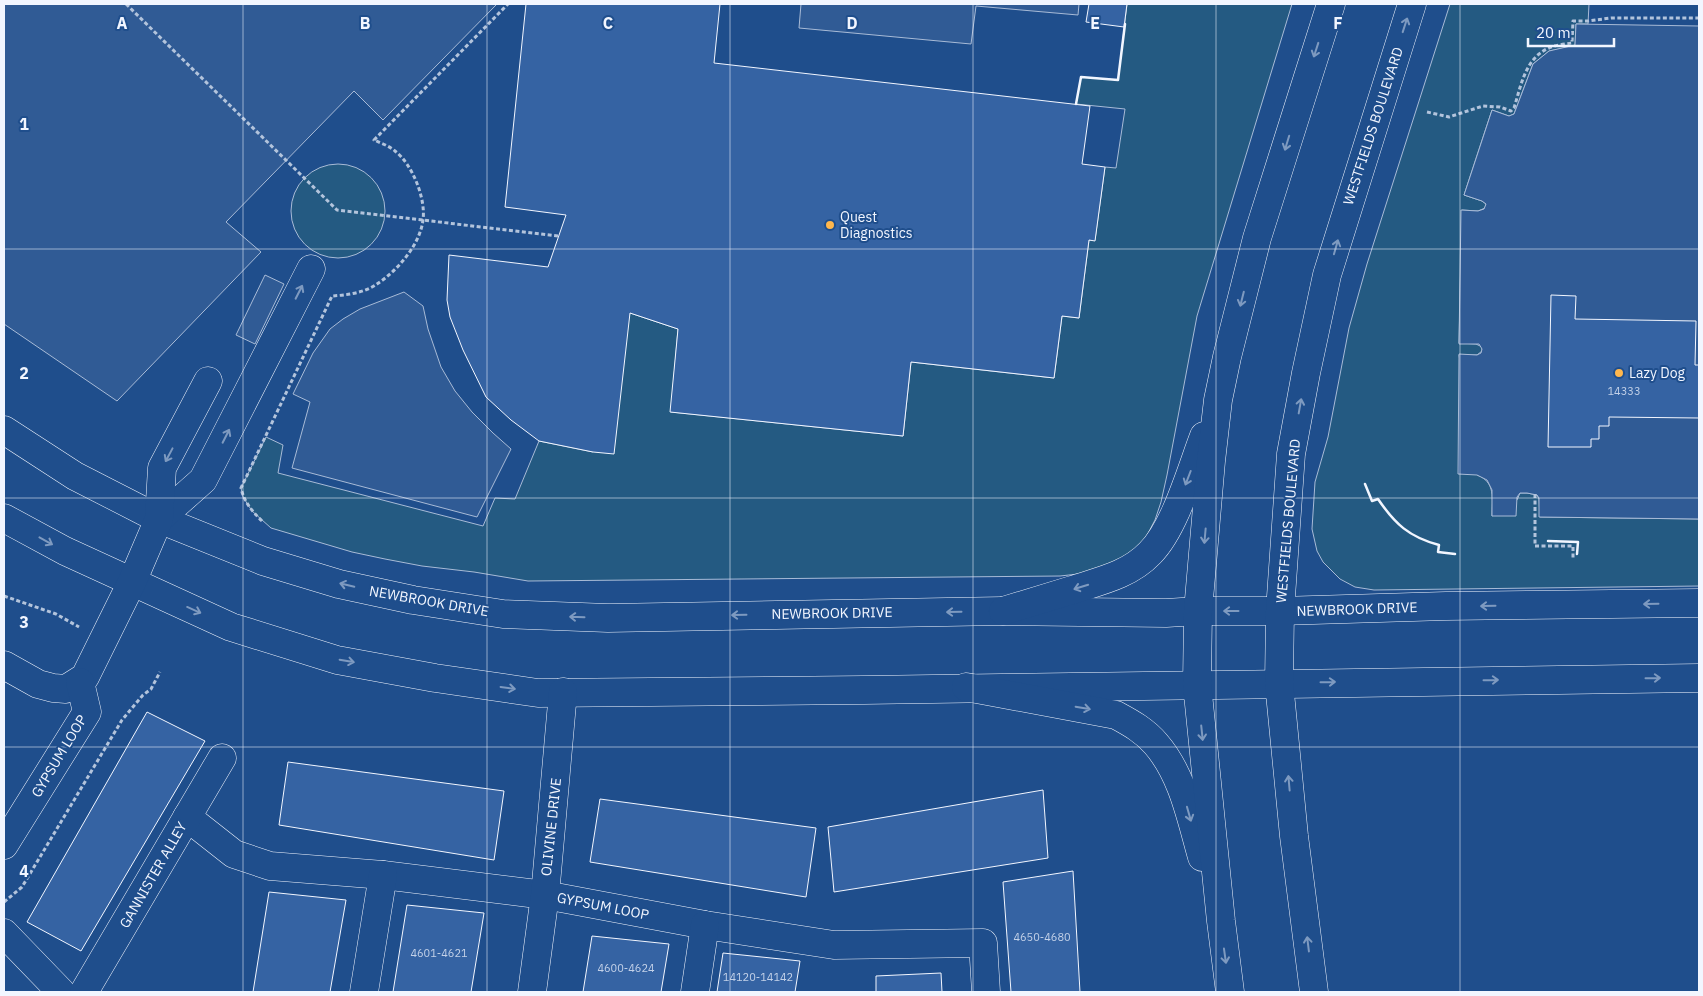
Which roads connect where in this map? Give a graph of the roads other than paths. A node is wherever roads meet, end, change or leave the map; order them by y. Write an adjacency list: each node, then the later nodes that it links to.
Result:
1 (1331, 4): 5 (street, one-way to 5)
2 (1412, 4): 13 (street, WESTFIELDS BOULEVARD, one-way to 2)
3 (311, 269): 8 (street, one-way to 3)
4 (208, 381): 8 (street, one-way to 8)
5 (1218, 400): 11 (street, one-way to 11); 12 (street, one-way to 12)
6 (4, 430): 8 (street, NEWBROOK DRIVE)
7 (4, 518): 9 (street, one-way to 9)
8 (159, 519): 9 (street); 12 (street, NEWBROOK DRIVE, one-way to 8)
9 (132, 582): 16 (street); 20 (street, one-way to 20)
10 (1699, 603): 13 (street, NEWBROOK DRIVE, one-way to 13)
11 (1198, 610): 12 (street, NEWBROOK DRIVE); 13 (street, NEWBROOK DRIVE, one-way to 11); 18 (street)
12 (1003, 611)
13 (1280, 611): 17 (street, WESTFIELDS BOULEVARD)
14 (4, 665): 16 (street)
15 (1699, 678): 17 (street, one-way to 15)
16 (80, 682): 23 (street, GYPSUM LOOP)
17 (1279, 683): 18 (street); 36 (street, WESTFIELDS BOULEVARD, one-way to 17)
18 (1197, 684): 19 (street); 26 (street, one-way to 26)
19 (966, 687): 20 (street); 26 (street, one-way to 26)
20 (564, 692): 25 (street, OLIVINE DRIVE)
21 (222, 758): 22 (street, GANNISTER ALLEY)
22 (187, 817): 24 (street, GYPSUM LOOP); 30 (street, GANNISTER ALLEY)
23 (4, 845)
24 (383, 875): 25 (street, GYPSUM LOOP); 31 (street)
25 (545, 895): 27 (street, GYPSUM LOOP); 32 (street, OLIVINE DRIVE)
26 (1220, 921): 35 (street, one-way to 35)
27 (705, 925): 33 (street); 34 (street, GYPSUM LOOP)
28 (4, 933): 29 (street)
29 (61, 992)
30 (84, 992)
31 (364, 992)
32 (532, 992)
33 (695, 992)
34 (986, 992)
35 (1230, 992)
36 (1314, 992)

